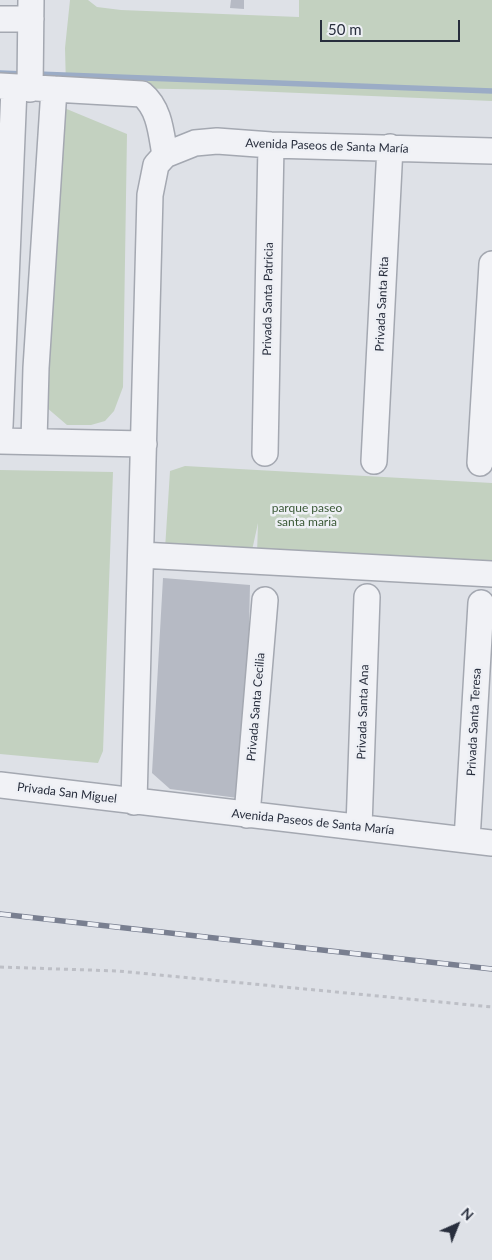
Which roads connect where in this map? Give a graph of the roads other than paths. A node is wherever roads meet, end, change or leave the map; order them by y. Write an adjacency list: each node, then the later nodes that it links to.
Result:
1 (31, 18): 2 (street); 3 (street)
2 (0, 19)
3 (25, 86): 4 (street); 8 (street); 12 (street)
4 (6, 143): 10 (street)
5 (271, 145): 6 (street, Avenida Paseos de Santa María); 8 (street, Avenida Paseos de Santa María); 14 (street, Privada Santa Patricia)
6 (390, 147): 7 (street, Avenida Paseos de Santa María); 15 (street, Privada Santa Rita)
7 (492, 151)
8 (166, 156): 13 (street)
9 (492, 264): 16 (street)
10 (0, 426)
11 (0, 440): 12 (street)
12 (34, 441): 13 (street)
13 (144, 444): 17 (street)
14 (265, 453)
15 (374, 461)
16 (480, 463)
17 (141, 555): 18 (street); 23 (street)
18 (492, 574)
19 (367, 597): 25 (street, Privada Santa Ana)
20 (265, 600): 24 (street, Privada Santa Cecilia)
21 (481, 603): 26 (street, Privada Santa Teresa)
22 (0, 785): 23 (street, Privada San Miguel)
23 (134, 802): 24 (street, Avenida Paseos de Santa María)
24 (247, 815): 25 (street, Avenida Paseos de Santa María)
25 (359, 827): 26 (street, Avenida Paseos de Santa María)
26 (467, 840): 27 (street, Avenida Paseos de Santa María)
27 (492, 843)

